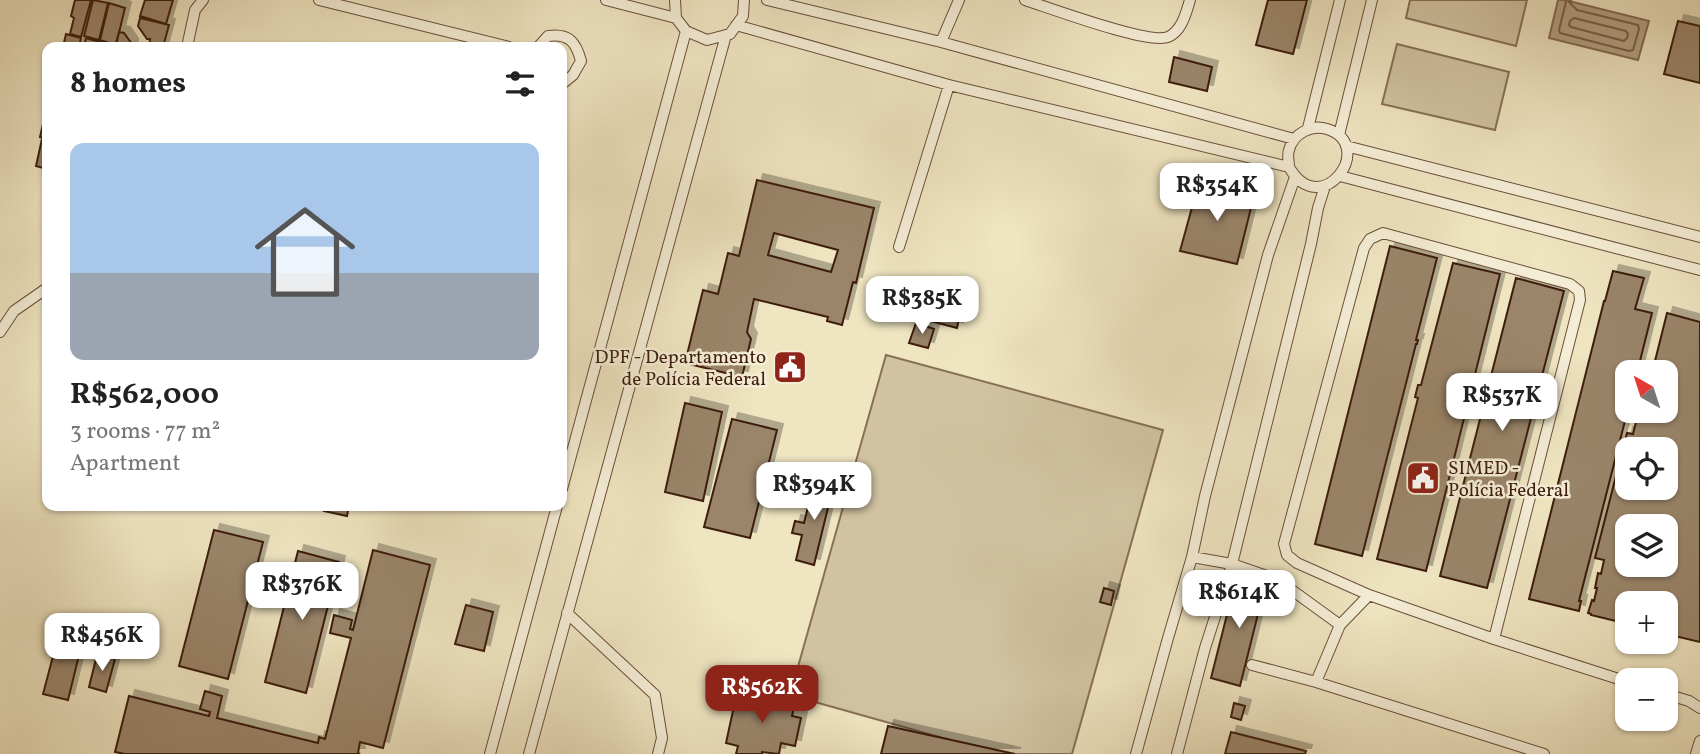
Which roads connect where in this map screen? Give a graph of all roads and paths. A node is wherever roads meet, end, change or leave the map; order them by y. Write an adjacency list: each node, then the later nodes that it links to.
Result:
1 (203, 0): 16 (lane)
2 (319, 0): 17 (lane)
3 (606, 0): 12 (lane)
4 (674, 0): 12 (lane)
5 (744, 0): 13 (lane)
6 (767, 0): 19 (lane)
7 (959, 0): 19 (lane)
8 (1026, 0): 9 (lane)
9 (1190, 0)
10 (1340, 0): 22 (lane)
11 (1372, 0): 23 (lane)
12 (676, 18): 14 (lane)
13 (736, 25): 15 (lane); 21 (lane)
14 (686, 31): 15 (lane); 35 (lane)
15 (726, 35): 40 (lane)
16 (188, 42)
17 (489, 42)
18 (543, 42): 20 (lane)
19 (941, 42): 24 (lane)
20 (567, 80)
21 (949, 85): 26 (lane); 31 (lane)
22 (1308, 128): 23 (lane); 24 (lane)
23 (1339, 135): 25 (lane)
24 (1294, 139): 26 (lane)
25 (1346, 146): 27 (lane); 30 (lane)
26 (1289, 167): 28 (lane)
27 (1340, 176): 29 (lane); 32 (lane)
28 (1295, 177): 29 (lane); 37 (lane)
29 (1325, 186): 38 (lane)
30 (1700, 237)
31 (899, 247)
32 (1700, 270)
33 (42, 291): 34 (lane)
34 (0, 332)
35 (567, 471)
36 (556, 511): 49 (lane)
37 (1192, 557): 38 (lane); 52 (lane)
38 (1232, 564): 41 (lane); 53 (lane)
39 (1369, 595): 41 (lane); 42 (lane); 42 (lane)
40 (567, 614): 50 (lane); 51 (lane)
41 (1340, 625): 45 (lane)
42 (1494, 639): 44 (lane)
43 (1252, 666): 45 (lane)
44 (1615, 678)
45 (1316, 682): 54 (lane)
46 (1678, 698): 47 (lane)
47 (1700, 708)
48 (1700, 741): 55 (lane)
49 (490, 754)
50 (528, 754)
51 (658, 754)
52 (1136, 754)
53 (1177, 754)
54 (1544, 754)
55 (1696, 754)

